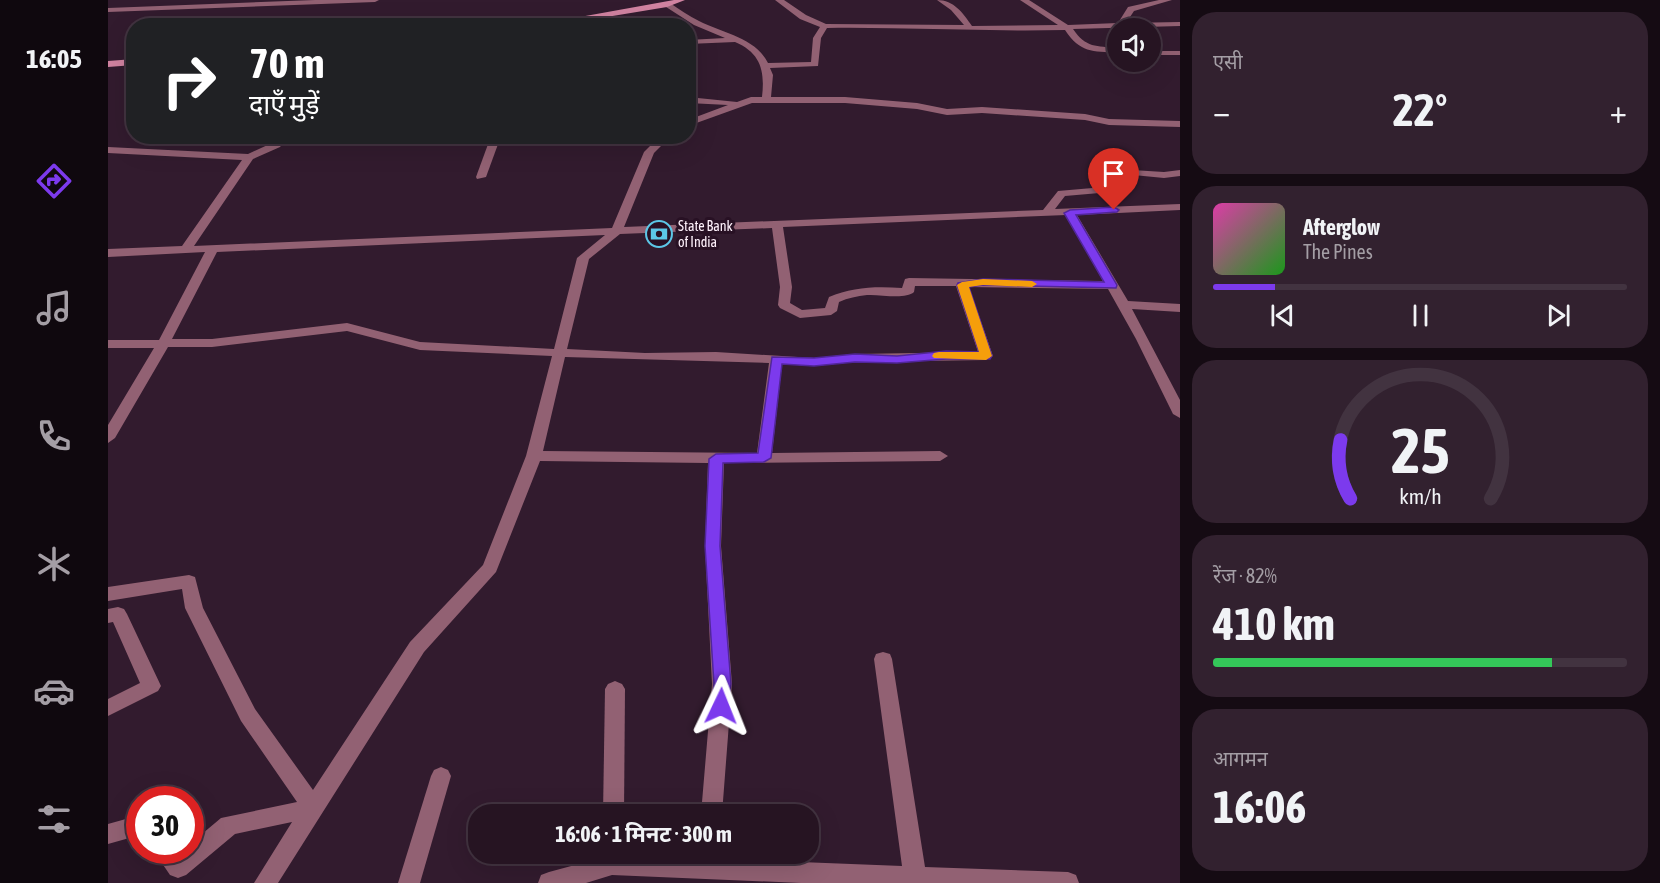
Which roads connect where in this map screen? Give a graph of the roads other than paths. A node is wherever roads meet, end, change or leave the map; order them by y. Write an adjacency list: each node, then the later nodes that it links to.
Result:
1 (375, 0): 8 (street)
2 (681, 0): 7 (main road)
3 (779, 0): 16 (street)
4 (941, 0): 17 (street)
5 (1024, 0): 18 (street)
6 (1168, 0): 11 (street)
7 (667, 5): 9 (main road); 10 (street)
8 (108, 10)
9 (585, 18)
10 (687, 18)
11 (1125, 18)
12 (696, 22): 19 (street)
13 (1180, 24): 14 (street)
14 (1161, 25)
15 (1107, 26): 18 (street)
16 (825, 27): 17 (street); 28 (street)
17 (970, 28): 18 (street)
18 (1068, 28): 23 (street)
19 (713, 30): 20 (street); 21 (street)
20 (696, 32)
21 (736, 40): 22 (street); 28 (street)
22 (696, 42)
23 (1107, 50)
24 (1180, 52): 25 (street)
25 (1161, 53)
26 (126, 63): 27 (main road)
27 (108, 64)
28 (765, 66): 30 (street)
29 (696, 100): 31 (street)
30 (765, 100): 31 (street); 33 (street)
31 (742, 103): 32 (street)
32 (696, 120)
33 (1180, 124)
34 (277, 144): 38 (street)
35 (493, 144): 40 (street)
36 (658, 144): 45 (street)
37 (108, 150): 38 (street)
38 (249, 158): 47 (street)
39 (1180, 173): 43 (street)
40 (481, 177)
41 (1180, 207): 42 (street)
42 (1070, 213): 43 (street); 50 (street)
43 (1045, 214): 44 (street)
44 (777, 225): 45 (street); 49 (street)
45 (616, 232): 46 (street); 55 (street)
46 (213, 248): 47 (street); 54 (street)
47 (185, 250): 48 (street)
48 (108, 253)
49 (962, 285): 50 (street); 56 (street)
50 (1112, 285): 51 (street)
51 (1123, 305): 52 (street); 57 (street)
52 (1180, 308)
53 (108, 344): 54 (street)
54 (163, 344): 55 (street); 58 (street)
55 (559, 353): 56 (street); 59 (street)
56 (776, 359): 61 (street)
57 (1179, 408)
58 (108, 438)
59 (534, 456): 62 (street); 71 (street)
60 (940, 456): 61 (street)
61 (764, 458): 62 (street)
62 (716, 459): 70 (street)
63 (108, 594): 71 (street)
64 (108, 616): 67 (street)
65 (883, 659): 77 (street)
66 (615, 689): 69 (street)
67 (108, 708)
68 (441, 776): 79 (street)
69 (613, 804)
70 (713, 804)
71 (313, 808): 74 (street); 78 (street)
72 (126, 829): 73 (street)
73 (108, 834)
74 (204, 846)
75 (599, 864): 80 (street)
76 (747, 864): 77 (street)
77 (915, 877): 81 (street)
78 (265, 883)
79 (409, 883)
80 (549, 883)
81 (1068, 883)

